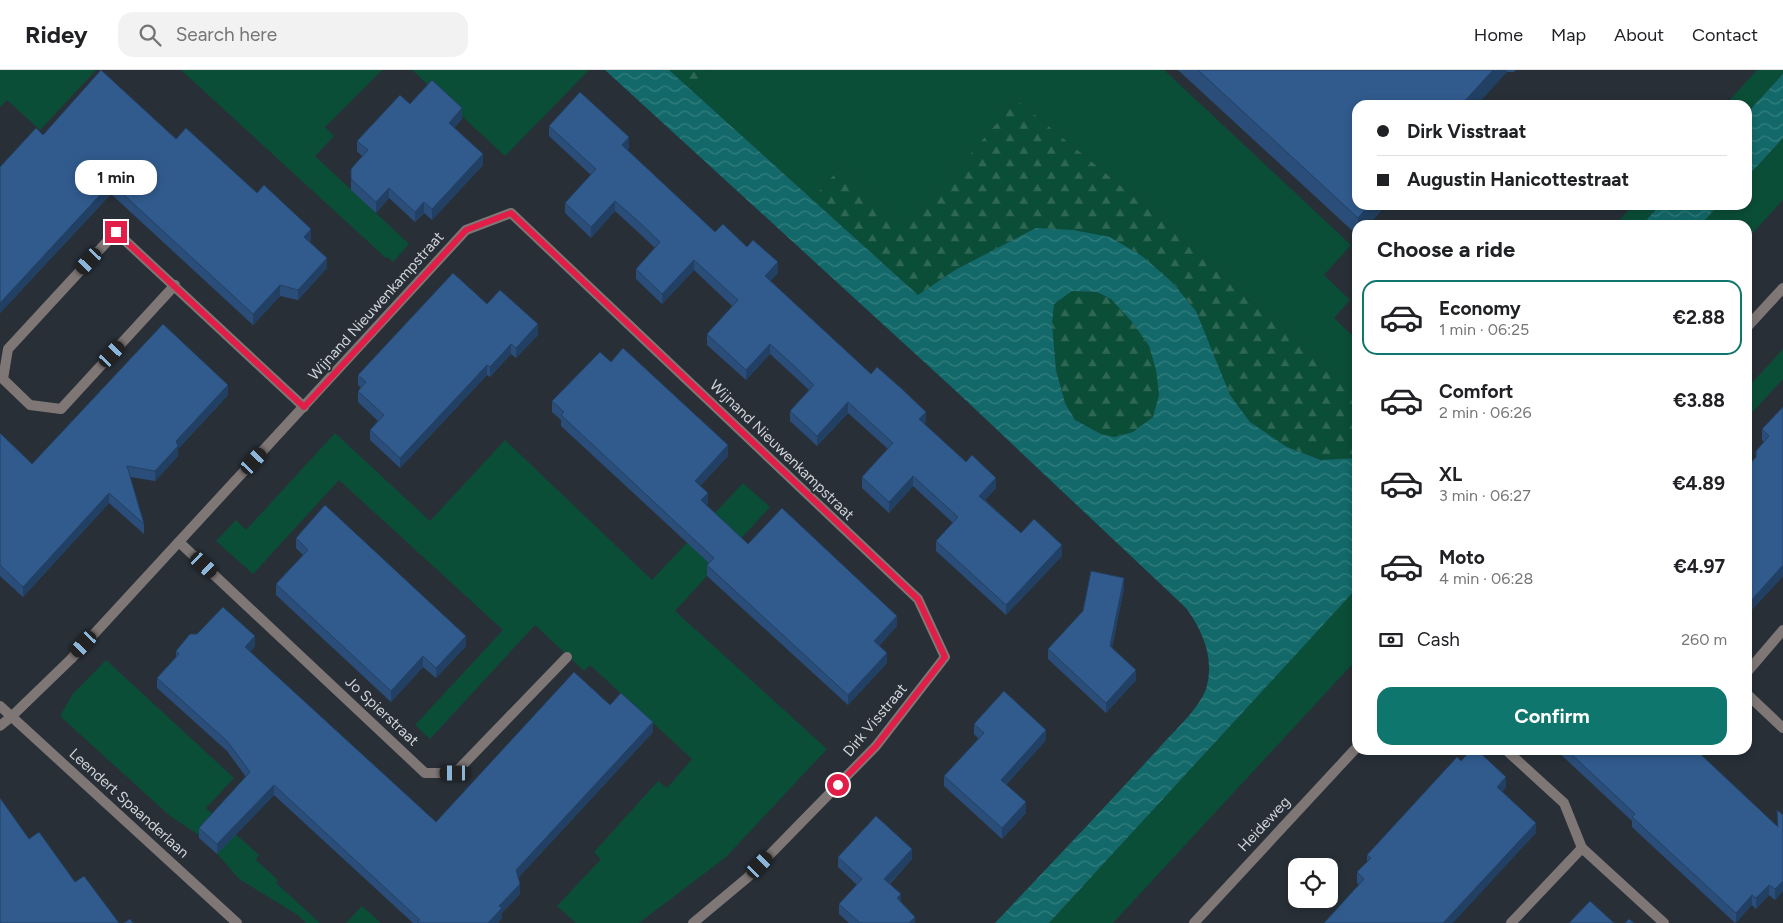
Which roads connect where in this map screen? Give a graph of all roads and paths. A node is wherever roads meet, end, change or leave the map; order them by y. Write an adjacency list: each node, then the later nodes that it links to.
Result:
1 (175, 285): 1 (street); 4 (street)
2 (1783, 288): 3 (street)
3 (1752, 322)
4 (304, 407): 5 (street, Wijnand Nieuwenkampstraat); 8 (street, Wijnand Nieuwenkampstraat)
5 (179, 542): 7 (street, Jo Spierstraat); 12 (street, Wijnand Nieuwenkampstraat)
6 (1783, 630): 9 (street)
7 (567, 657)
8 (945, 657): 19 (street, Dirk Visstraat)
9 (1752, 666)
10 (1752, 699): 14 (street)
11 (0, 706): 12 (street, Leendert Spaanderlaan)
12 (11, 717): 13 (street, Wijnand Nieuwenkampstraat); 18 (street, Leendert Spaanderlaan)
13 (0, 726)
14 (1783, 728)
15 (1352, 752): 20 (street, Heideweg)
16 (1511, 755): 17 (street)
17 (1582, 848): 21 (street); 22 (street)
18 (237, 923)
19 (693, 923)
20 (1194, 923)
21 (1511, 923)
22 (1664, 923)

